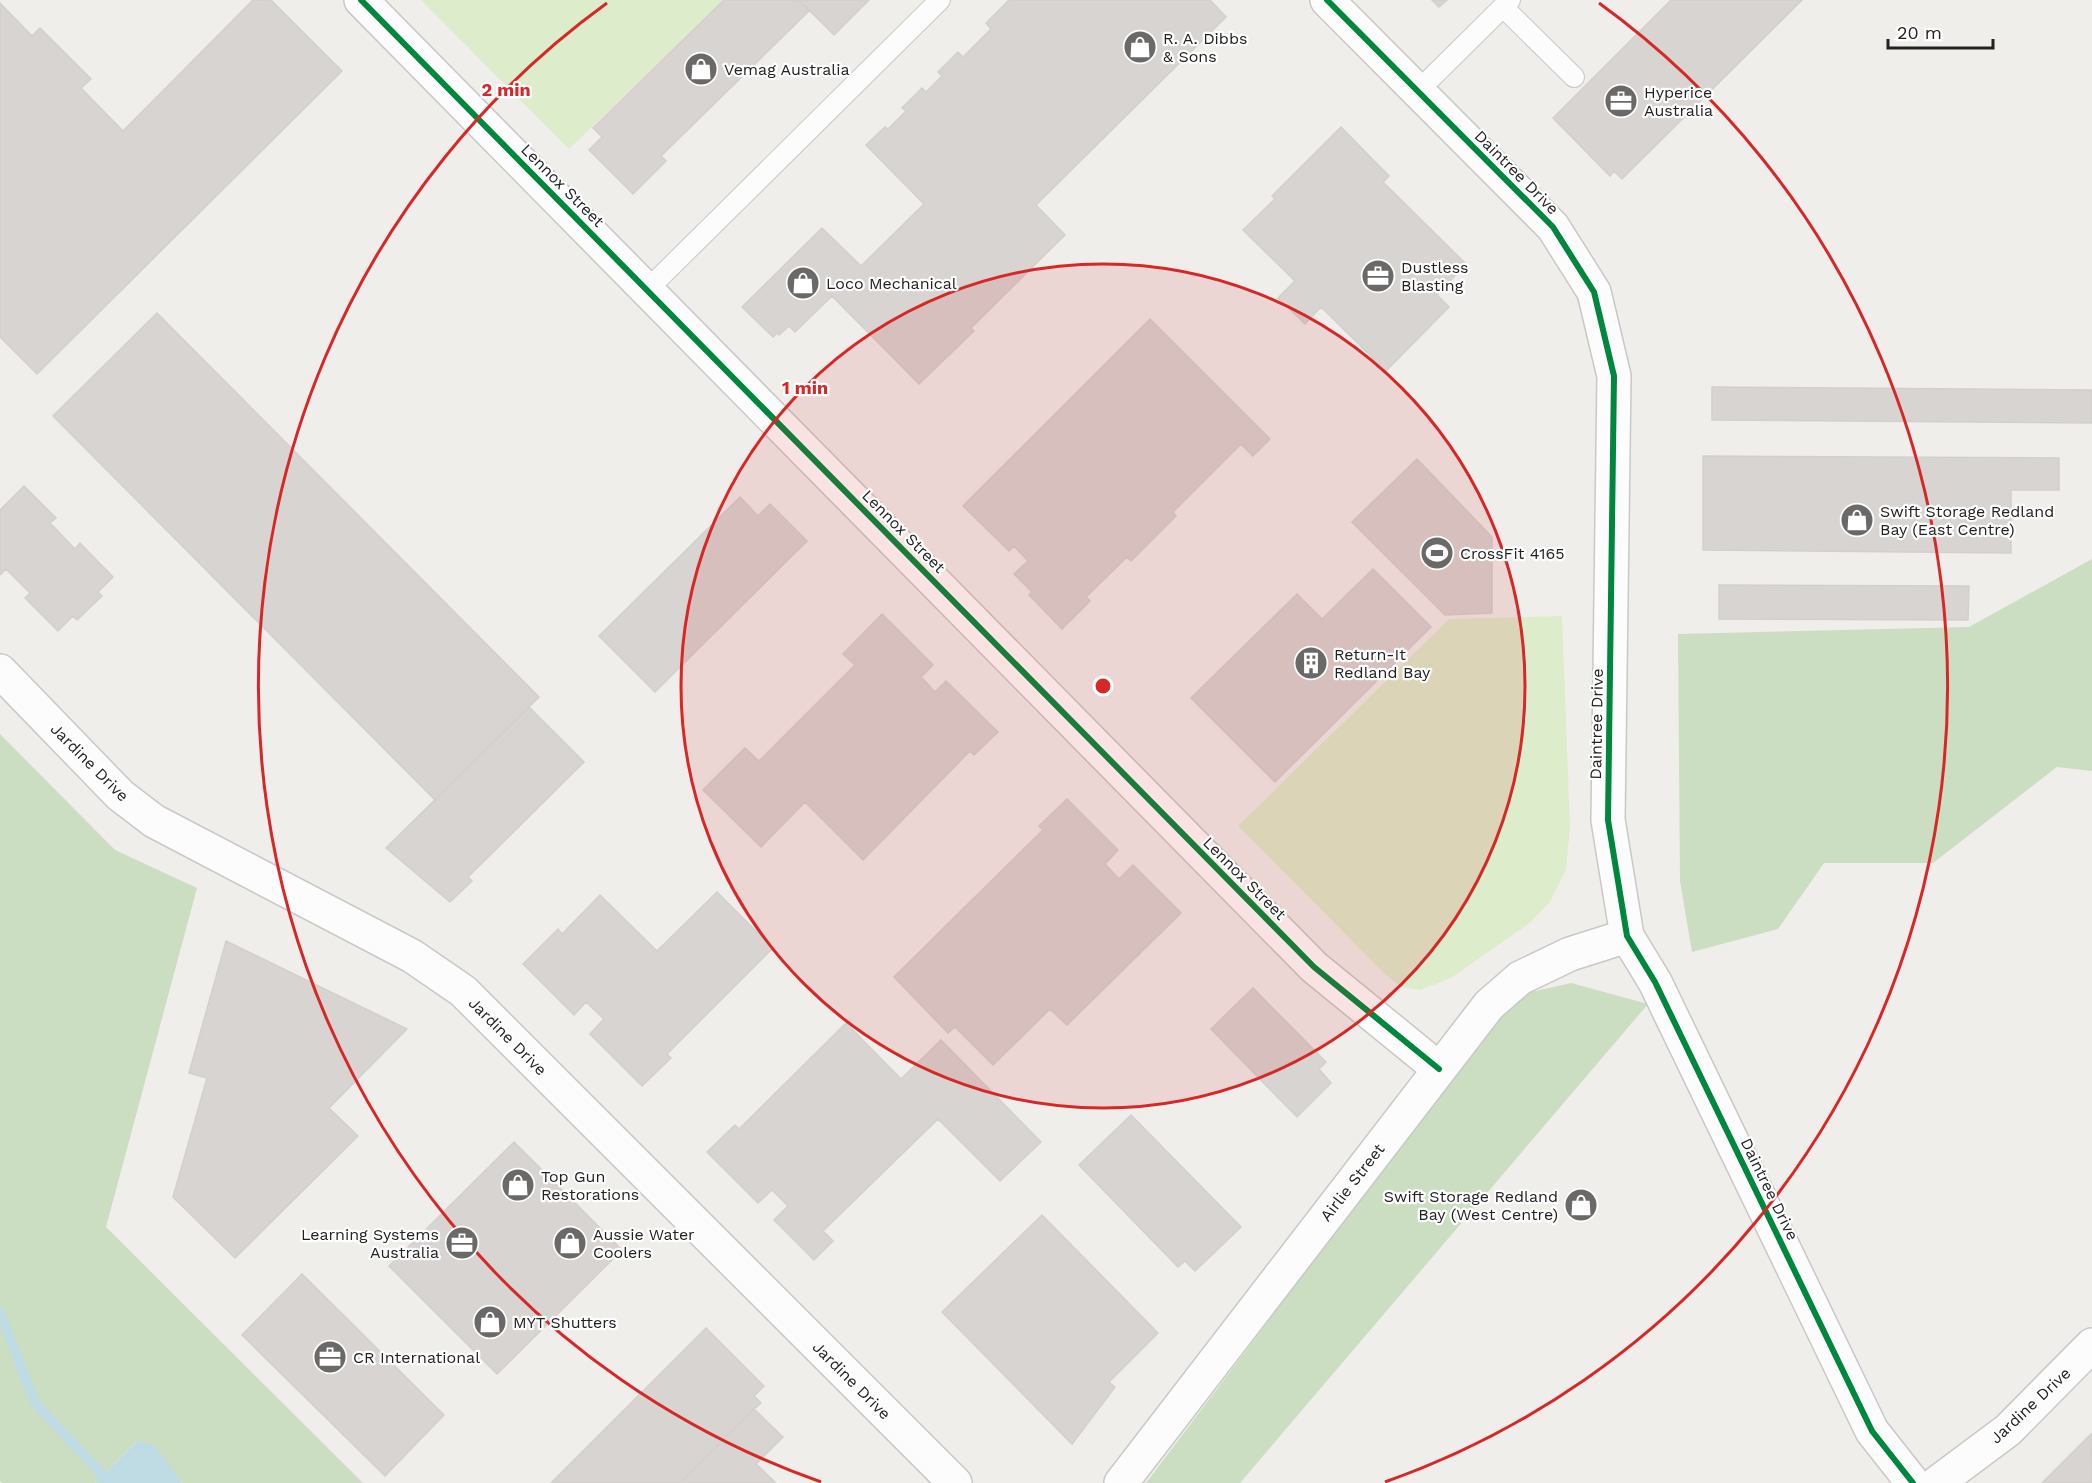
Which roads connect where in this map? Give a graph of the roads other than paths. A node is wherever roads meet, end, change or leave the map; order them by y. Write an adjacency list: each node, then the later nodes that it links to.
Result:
1 (361, 0): 7 (street, Lennox Street)
2 (940, 0): 7 (lane)
3 (1327, 0): 6 (street, Daintree Drive)
4 (1507, 3): 5 (lane); 6 (lane)
5 (1574, 77)
6 (1418, 91): 9 (street, Daintree Drive)
7 (647, 290): 10 (street, Lennox Street)
8 (0, 671): 12 (street, Jardine Drive)
9 (1627, 936): 10 (street, Airlie Street); 14 (street, Daintree Drive)
10 (1439, 1069): 13 (street, Airlie Street)
11 (2092, 1345): 15 (street, Jardine Drive)
12 (955, 1483)
13 (1121, 1483)
14 (1913, 1483)
15 (1937, 1483)

